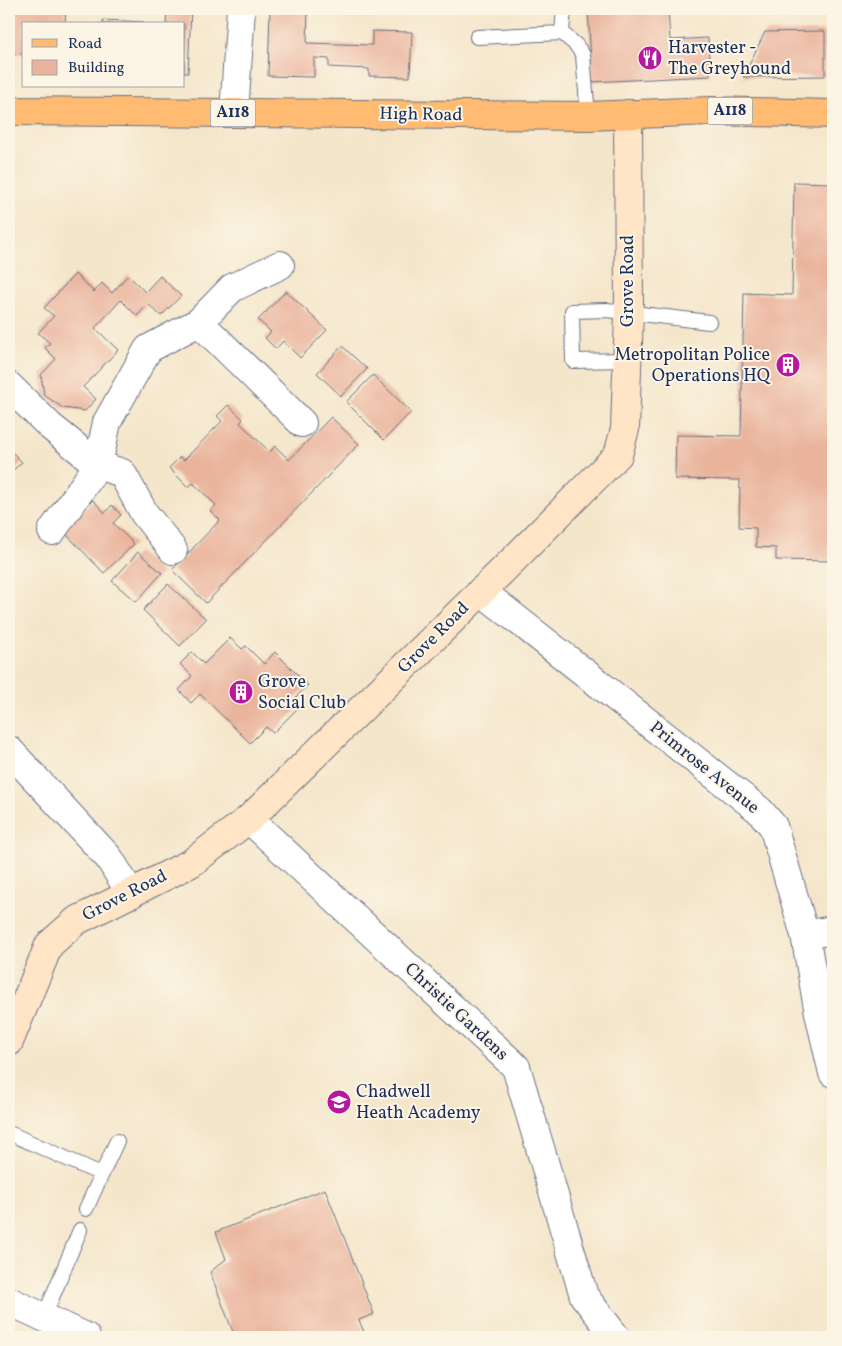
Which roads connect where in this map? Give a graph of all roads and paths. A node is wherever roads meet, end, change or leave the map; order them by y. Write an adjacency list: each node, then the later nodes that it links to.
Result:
1 (241, 9): 6 (street)
2 (564, 9): 3 (lane)
3 (562, 33): 4 (lane); 9 (lane)
4 (477, 37)
5 (9, 111): 6 (main road, High Road / A118)
6 (234, 113): 9 (main road, High Road / A118)
7 (628, 114): 8 (main road, High Road / A118); 9 (main road, High Road / A118); 11 (street, Grove Road)
8 (833, 114)
9 (588, 116)
10 (280, 265): 12 (street)
11 (629, 312): 13 (lane); 14 (street, Grove Road); 14 (lane)
12 (199, 322): 16 (street); 17 (street)
13 (709, 322)
14 (626, 360): 20 (street, Grove Road)
15 (9, 386): 17 (street)
16 (302, 423)
17 (98, 465): 18 (street); 19 (street)
18 (52, 530)
19 (173, 550)
20 (481, 591): 22 (street, Grove Road); 25 (street, Primrose Avenue)
21 (9, 750): 23 (street)
22 (249, 819): 23 (street, Grove Road); 36 (street, Christie Gardens)
23 (131, 894): 26 (street, Grove Road)
24 (833, 930): 25 (street)
25 (804, 935): 27 (street, Primrose Avenue)
26 (10, 1032)
27 (833, 1074)
28 (9, 1133): 30 (lane)
29 (116, 1141): 30 (lane)
30 (101, 1174): 31 (lane)
31 (86, 1209)
32 (80, 1230): 34 (lane)
33 (9, 1301): 34 (street)
34 (44, 1317): 35 (street)
35 (86, 1337)
36 (616, 1337)

